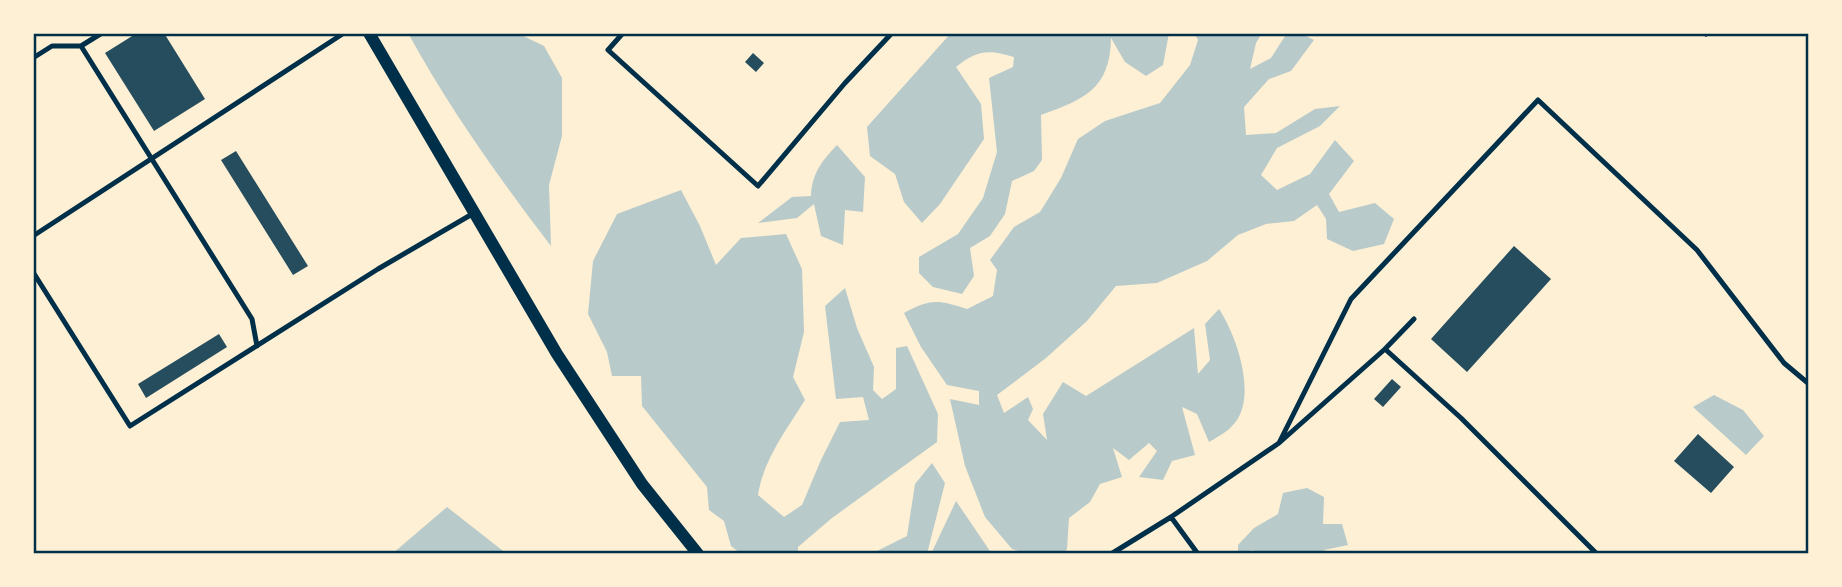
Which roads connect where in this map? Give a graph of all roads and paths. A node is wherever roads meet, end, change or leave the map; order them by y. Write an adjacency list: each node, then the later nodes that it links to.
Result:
1 (102, 33): 6 (lane)
2 (344, 33): 8 (lane)
3 (369, 33): 9 (street)
4 (623, 33): 5 (lane)
5 (892, 33)
6 (81, 46): 7 (lane); 8 (lane)
7 (33, 58)
8 (153, 159): 10 (lane); 13 (lane)
9 (474, 213): 13 (lane); 18 (street)
10 (33, 236)
11 (33, 272): 13 (lane)
12 (1414, 319): 14 (lane)
13 (257, 346)
14 (1385, 349): 16 (lane); 21 (lane)
15 (1809, 384): 16 (lane)
16 (1279, 443): 17 (lane)
17 (1171, 517): 19 (lane); 20 (lane)
18 (698, 554)
19 (1111, 554)
20 (1198, 554)
21 (1597, 554)

